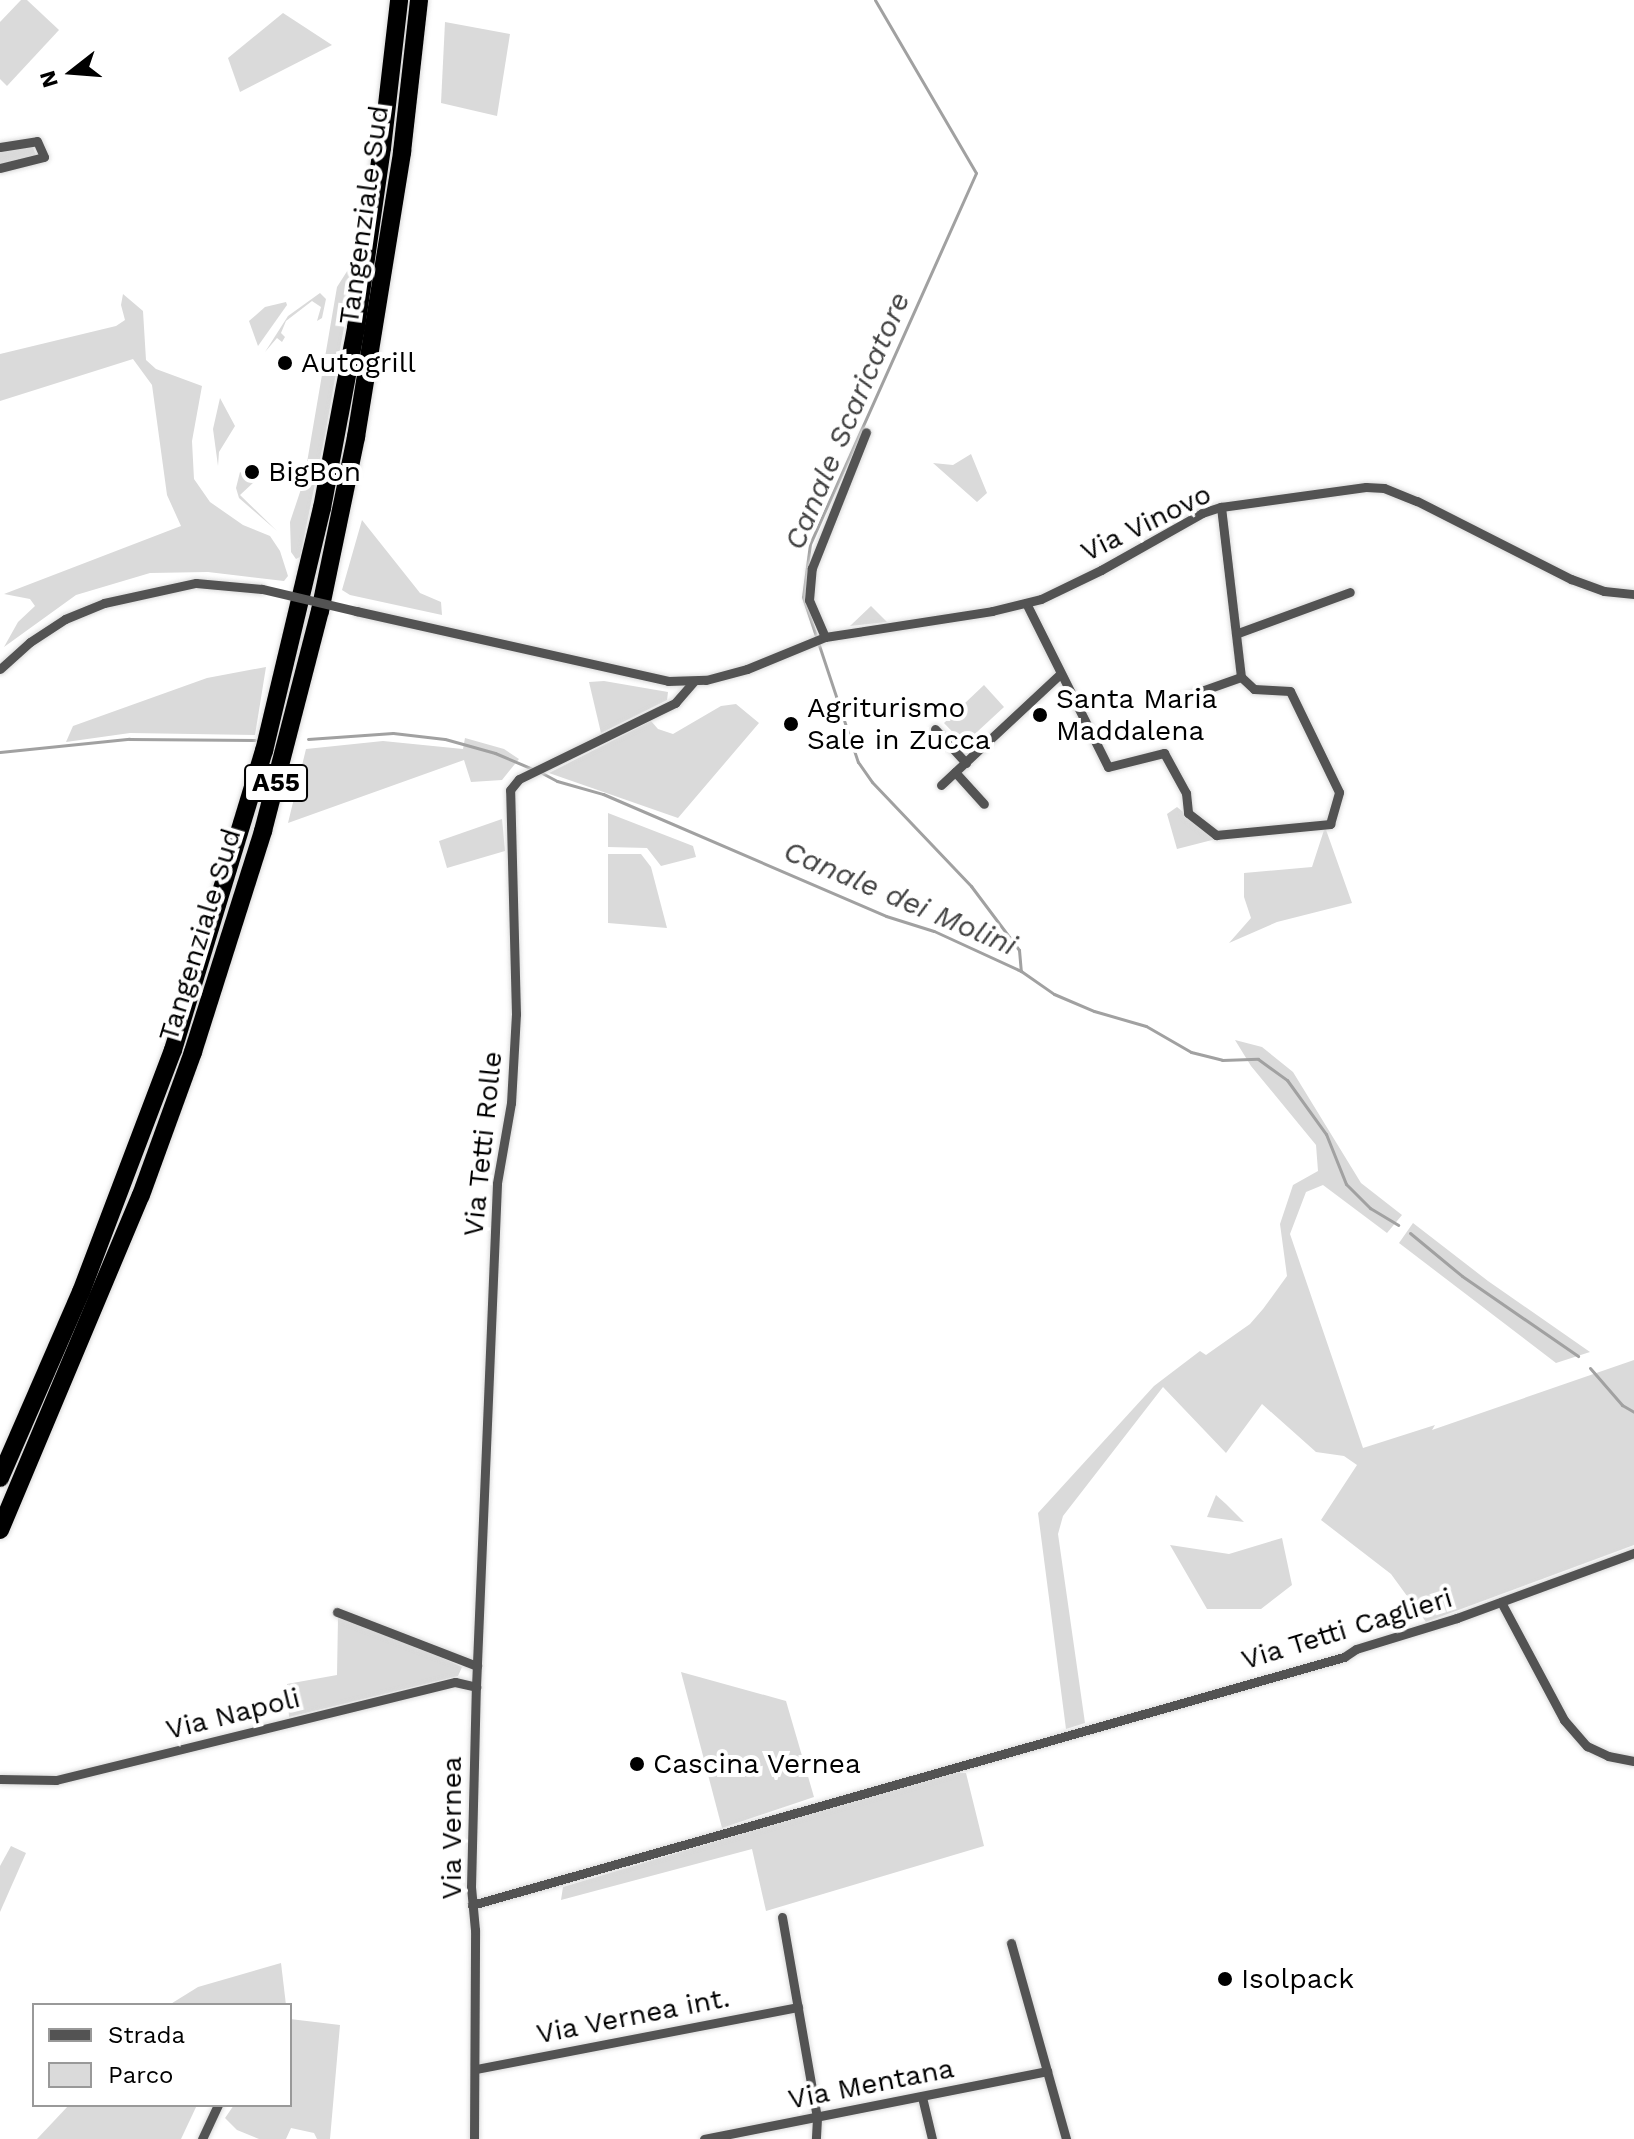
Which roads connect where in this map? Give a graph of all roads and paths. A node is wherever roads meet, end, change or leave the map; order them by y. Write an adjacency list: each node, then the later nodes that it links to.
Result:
1 (399, 0): 22 (highway, Tangenziale Sud / A55)
2 (419, 0): 23 (highway, Tangenziale Sud / A55)
3 (0, 147): 4 (street)
4 (0, 168)
5 (866, 432): 11 (street)
6 (1221, 507): 8 (street, Via Vinovo); 9 (street, Via Vinovo); 10 (street)
7 (1350, 592): 10 (street)
8 (1634, 594)
9 (1026, 603): 11 (street, Via Vinovo); 13 (street)
10 (1238, 633): 14 (street)
11 (822, 638): 15 (street, Via Vinovo)
12 (0, 669): 15 (street, bridge)
13 (1059, 675): 14 (street); 18 (street)
14 (1241, 677): 16 (street)
15 (693, 682): 27 (street, Via Tetti Rolle)
16 (1173, 701)
17 (935, 729): 18 (street)
18 (966, 763): 19 (street)
19 (955, 772): 20 (street); 21 (street)
20 (941, 785)
21 (984, 804)
22 (0, 1478)
23 (0, 1530)
24 (1634, 1553): 25 (street, Via Tetti Caglieri)
25 (1501, 1602): 29 (street); 31 (street, Via Tetti Caglieri)
26 (337, 1612): 27 (street)
27 (477, 1666): 28 (street, Via Vernea)
28 (476, 1687): 30 (street, Via Napoli); 31 (street, Via Vernea)
29 (1634, 1761)
30 (0, 1779)
31 (472, 1905): 35 (street, Via Vernea)
32 (782, 1917): 34 (street)
33 (1011, 1943): 36 (street)
34 (798, 2007): 35 (street, Via Vernea int.); 39 (street)
35 (476, 2069): 41 (street, Via Vernea)
36 (1047, 2071): 37 (street, Via Mentana); 45 (street)
37 (922, 2097): 39 (street, Via Mentana); 44 (street)
38 (217, 2107): 40 (street)
39 (817, 2118): 42 (street, Via Mentana); 43 (street)
40 (202, 2139)
41 (474, 2139)
42 (704, 2139)
43 (816, 2139)
44 (932, 2139)
45 (1066, 2139)

